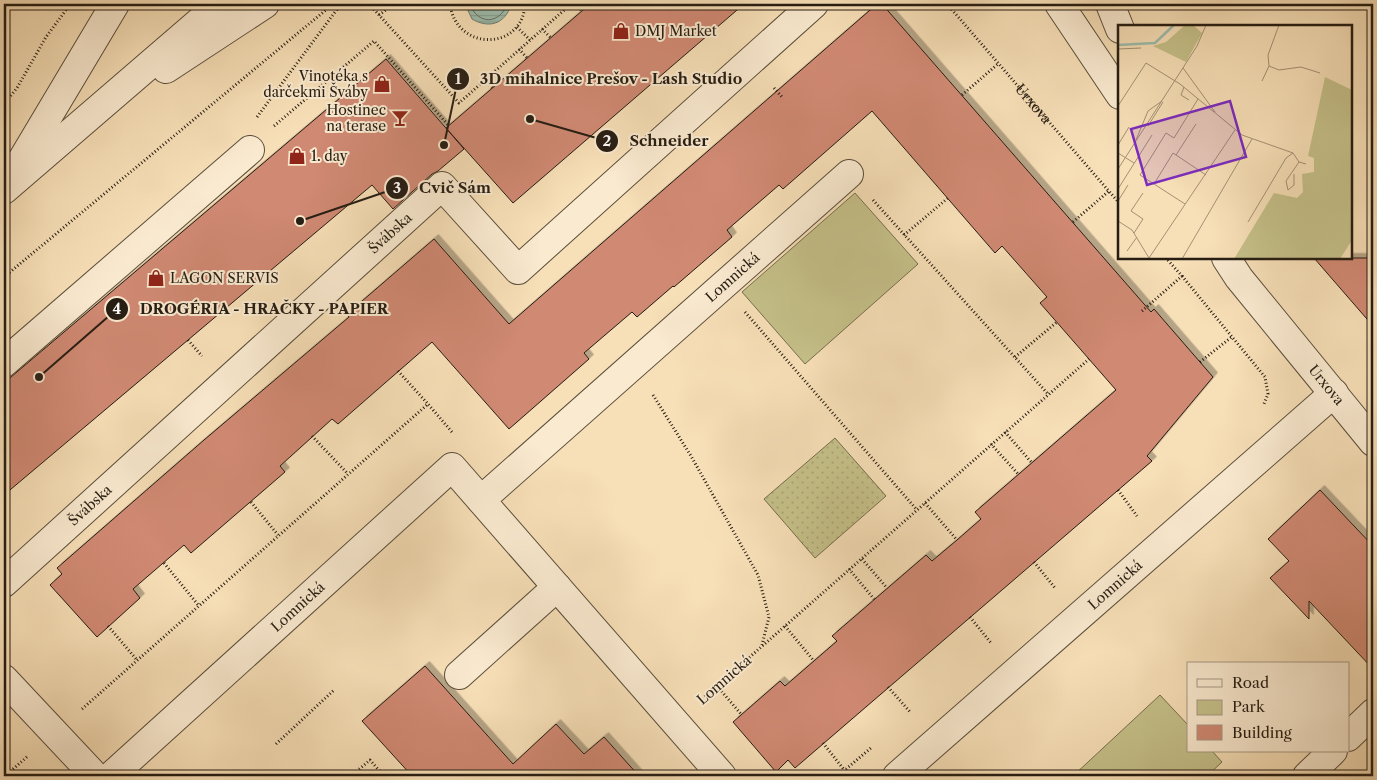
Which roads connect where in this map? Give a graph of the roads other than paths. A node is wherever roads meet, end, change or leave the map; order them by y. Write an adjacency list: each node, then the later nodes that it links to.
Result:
1 (115, 4): 12 (street)
2 (220, 4): 9 (street)
3 (265, 4): 9 (street)
4 (814, 4): 18 (street, Švábska)
5 (1059, 4): 8 (street)
6 (1110, 4): 7 (street)
7 (1118, 25)
8 (1118, 92)
9 (73, 130): 12 (street)
10 (260, 140): 14 (street)
11 (849, 174): 17 (street, Lomnická)
12 (4, 190)
13 (1227, 259): 15 (street, Urxova)
14 (4, 363)
15 (1334, 393): 16 (street, Urxova); 28 (street, Lomnická)
16 (1373, 442)
17 (481, 500): 19 (street, Lomnická); 26 (street, Lomnická)
18 (4, 582)
19 (557, 586): 20 (street); 27 (street, Lomnická)
20 (459, 675)
21 (4, 679): 25 (street)
22 (1373, 713): 23 (street)
23 (1350, 735)
24 (1332, 752): 29 (street)
25 (95, 776)
26 (111, 776)
27 (722, 776)
28 (897, 776)
29 (1306, 776)

